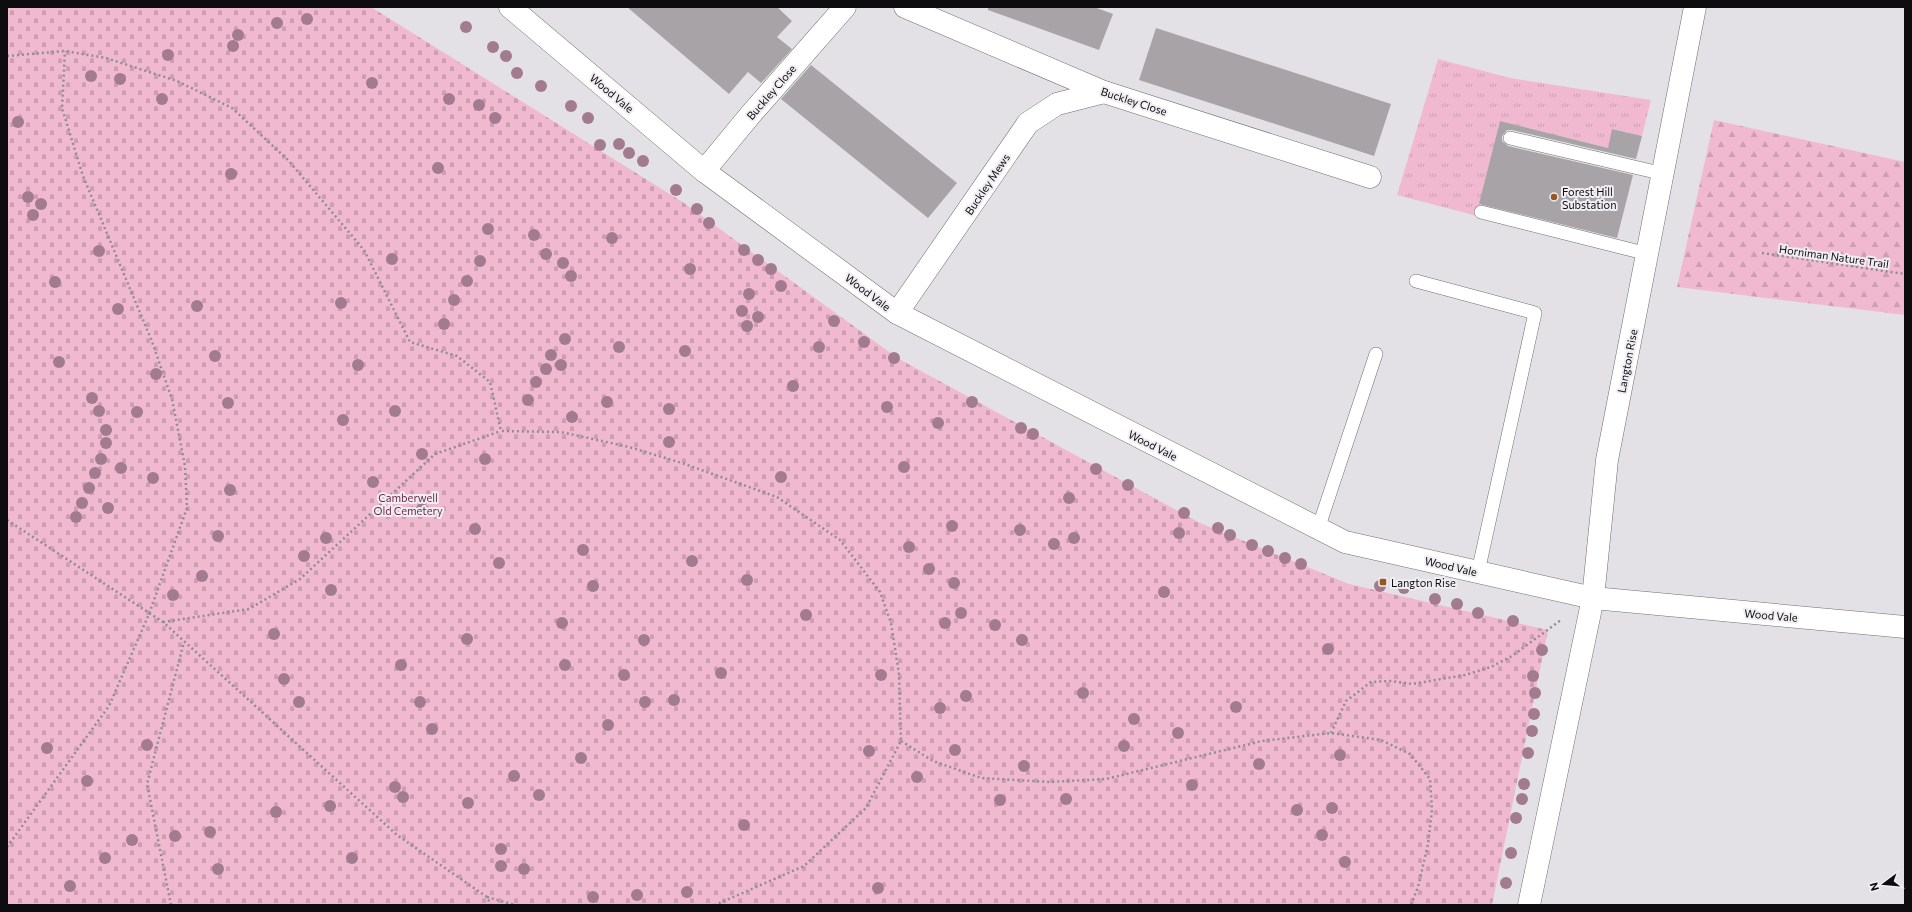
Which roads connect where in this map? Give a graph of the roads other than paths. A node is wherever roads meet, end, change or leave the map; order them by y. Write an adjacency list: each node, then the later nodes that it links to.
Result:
1 (510, 7): 7 (street, Wood Vale)
2 (905, 7): 5 (street, Buckley Close)
3 (1695, 7): 8 (street, Langton Rise)
4 (838, 10): 7 (street, Buckley Close)
5 (1104, 92): 9 (street, Buckley Close); 13 (street, Buckley Mews)
6 (1510, 138): 8 (lane)
7 (704, 171): 13 (street, Wood Vale)
8 (1664, 174): 11 (street, Langton Rise)
9 (1370, 177)
10 (1481, 212): 11 (lane)
11 (1648, 254): 17 (street, Langton Rise)
12 (1416, 280): 16 (lane)
13 (896, 313): 15 (street, Wood Vale)
14 (1376, 354): 15 (lane)
15 (1318, 529): 16 (street, Wood Vale)
16 (1478, 572): 17 (street, Wood Vale)
17 (1593, 598): 18 (street, Wood Vale); 19 (street, Langton Rise)
18 (1905, 627)
19 (1529, 905)

